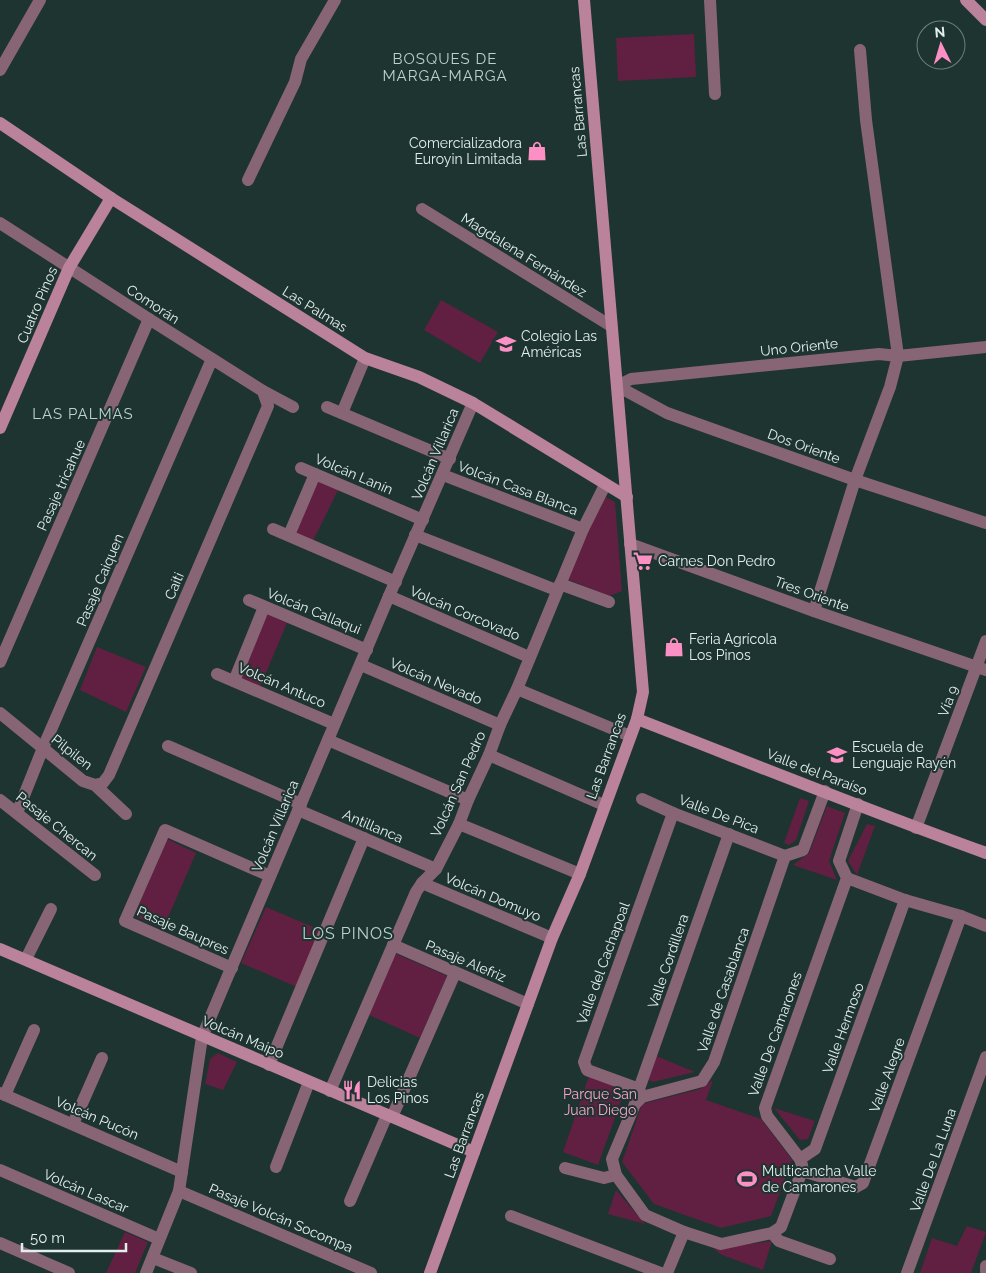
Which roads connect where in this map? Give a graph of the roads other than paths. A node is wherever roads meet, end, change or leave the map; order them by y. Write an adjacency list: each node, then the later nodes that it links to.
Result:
1 (40, 0): 10 (street)
2 (335, 0): 13 (street)
3 (584, 0): 8 (street, Las Barrancas)
4 (589, 0): 8 (street, Las Barrancas)
5 (710, 0): 11 (street)
6 (966, 0): 7 (street)
7 (986, 20)
8 (588, 25): 19 (street, Las Barrancas)
9 (860, 50): 21 (street)
10 (0, 70)
11 (715, 94)
12 (0, 123): 14 (street, Las Palmas)
13 (248, 180)
14 (111, 198): 17 (street, Cuatro Pinos); 22 (street, Las Palmas)
15 (422, 209): 19 (street, Magdalena Fernández)
16 (0, 222): 17 (street, Comorán)
17 (69, 268): 18 (street, Comorán); 30 (street, Cuatro Pinos)
18 (149, 320): 23 (street, Comorán); 55 (street, Pasaje tricahue)
19 (611, 326): 24 (street, Las Barrancas)
20 (986, 347): 21 (street, Uno Oriente)
21 (898, 356): 24 (street, Uno Oriente); 35 (street)
22 (365, 358): 26 (street, Las Palmas); 29 (street)
23 (212, 359): 25 (street, Comorán); 68 (street, Pasaje Caiquen)
24 (617, 386): 35 (street, Dos Oriente); 37 (street, Las Barrancas)
25 (263, 391): 27 (street, Comorán); 70 (street, Caiti)
26 (473, 403): 31 (street, Volcán Villarica); 36 (street, Las Palmas)
27 (293, 407)
28 (327, 407): 29 (street)
29 (342, 413): 31 (street)
30 (0, 428)
31 (450, 459): 34 (street, Volcán Villarica)
32 (300, 468): 33 (street, Volcán Lanín)
33 (315, 474): 38 (street, Volcán Lanín); 42 (street)
34 (443, 476): 38 (street, Volcán Villarica); 41 (street, Volcán Casa Blanca)
35 (856, 480): 39 (street, Dos Oriente); 51 (street)
36 (605, 485): 37 (street, Las Palmas); 41 (street, Volcán San Pedro)
37 (627, 497): 44 (street, Las Barrancas)
38 (423, 520): 43 (street, Volcán Villarica)
39 (986, 523)
40 (273, 529): 42 (street)
41 (582, 529): 46 (street, Volcán San Pedro)
42 (289, 535): 45 (street)
43 (415, 535): 45 (street, Volcán Villarica); 46 (street)
44 (630, 544): 51 (street, Tres Oriente); 62 (street, Las Barrancas)
45 (396, 582): 47 (street, Volcán Villarica)
46 (558, 587): 49 (street); 54 (street, Volcán San Pedro)
47 (389, 596): 53 (street, Volcán Villarica); 54 (street, Volcán Corcovado)
48 (249, 600): 50 (street, Volcán Callaqui)
49 (609, 602)
50 (264, 607): 53 (street, Volcán Callaqui); 59 (street)
51 (814, 611): 57 (street, Tres Oriente)
52 (986, 641): 57 (street, Vía 9)
53 (367, 650): 56 (street, Volcán Villarica)
54 (529, 657): 60 (street, Volcán San Pedro)
55 (0, 662)
56 (361, 665): 63 (street, Volcán Villarica); 64 (street, Volcán Nevado)
57 (982, 668): 82 (street, Vía 9)
58 (217, 674): 59 (street, Volcán Antuco)
59 (234, 681): 63 (street, Volcán Antuco)
60 (517, 688): 64 (street, Volcán San Pedro); 65 (street)
61 (0, 713): 68 (street, Pilpilen)
62 (637, 719): 65 (street, Las Barrancas); 71 (street, Valle del Paraíso)
63 (334, 724): 66 (street, Volcán Villarica)
64 (500, 725): 69 (street, Volcán San Pedro)
65 (630, 736): 76 (street, Las Barrancas)
66 (328, 740): 74 (street); 77 (street, Volcán Villarica)
67 (168, 746): 77 (street, Antillanca)
68 (43, 748): 70 (street, Pilpilen); 78 (street, Pasaje Caiquen)
69 (489, 756): 74 (street, Volcán San Pedro); 76 (street)
70 (95, 785): 80 (street, Pilpilen)
71 (826, 791): 75 (street, Valle del Paraíso); 86 (street)
72 (642, 799): 79 (street, Valle De Pica)
73 (0, 800): 78 (street, Pasaje Chercan)
74 (468, 800): 81 (street, Volcán San Pedro)
75 (858, 804): 82 (street, Valle del Paraíso); 91 (street)
76 (604, 805): 88 (street, Las Barrancas)
77 (300, 807): 84 (street, Antillanca); 90 (street, Volcán Villarica)
78 (17, 813): 89 (street, Pasaje Chercan)
79 (673, 813): 83 (street, Valle De Pica); 111 (street, Valle del Cachapoal)
80 (126, 814)
81 (459, 824): 87 (street, Volcán San Pedro); 88 (street)
82 (916, 828): 85 (street, Valle del Paraíso)
83 (729, 834): 86 (street, Valle De Pica); 111 (street, Valle Cordillera)
84 (364, 838): 87 (street, Antillanca); 108 (street)
85 (986, 853)
86 (785, 856): 111 (street, Valle de Casablanca)
87 (436, 869): 92 (street, Volcán San Pedro)
88 (580, 874): 97 (street, Las Barrancas)
89 (95, 875)
90 (270, 876): 101 (street, Volcán Villarica); 101 (street, Pasaje Baupres)
91 (847, 878): 93 (street); 116 (street, Valle De Camarones)
92 (422, 883): 97 (street, Volcán Domuyo); 98 (street, Volcán San Pedro)
93 (905, 900): 95 (street); 116 (street, Valle Hermoso)
94 (51, 909): 100 (street)
95 (961, 916): 96 (street); 116 (street, Valle Alegre)
96 (986, 926)
97 (552, 938): 103 (street, Las Barrancas)
98 (392, 945): 102 (street, Pasaje Alefriz); 110 (street, Volcán San Pedro)
99 (0, 949): 100 (street, Volcán Maipo)
100 (26, 959): 105 (street, Volcán Maipo)
101 (232, 968): 105 (street, Volcán Villarica)
102 (455, 973): 103 (street, Pasaje Alefriz); 113 (street)
103 (528, 1004): 115 (street, Las Barrancas)
104 (34, 1030): 112 (street)
105 (202, 1036): 108 (street, Volcán Maipo); 120 (street, Volcán Villarica)
106 (986, 1057): 140 (street, Valle De La Luna)
107 (102, 1058): 114 (street)
108 (269, 1066): 109 (street, Volcán Maipo)
109 (309, 1082): 110 (street, Volcán Maipo); 117 (street)
110 (330, 1091): 113 (street, Volcán Maipo)
111 (640, 1093): 121 (street)
112 (3, 1094): 114 (street, Volcán Pucón)
113 (390, 1116): 115 (street, Volcán Maipo); 123 (street)
114 (73, 1124): 120 (street, Volcán Pucón)
115 (474, 1152): 137 (street, Las Barrancas)
116 (801, 1165): 126 (street)
117 (276, 1167)
118 (565, 1168): 121 (street)
119 (0, 1170): 127 (street, Volcán Lascar)
120 (182, 1172): 122 (street, Volcán Villarica)
121 (616, 1175): 125 (street)
122 (179, 1191): 127 (street, Volcán Villarica); 136 (street, Pasaje Volcán Socompa)
123 (350, 1201)
124 (511, 1216): 138 (street)
125 (684, 1232): 126 (street); 139 (street)
126 (772, 1233): 130 (street)
127 (159, 1239): 129 (street, Volcán Villarica)
128 (0, 1243): 133 (street)
129 (152, 1258): 134 (street, Volcán Villarica); 135 (street)
130 (830, 1259)
131 (986, 1266): 132 (street)
132 (986, 1271)
133 (69, 1273)
134 (146, 1273)
135 (191, 1273)
136 (371, 1273)
137 (431, 1273)
138 (661, 1273)
139 (667, 1273)
140 (907, 1273)

